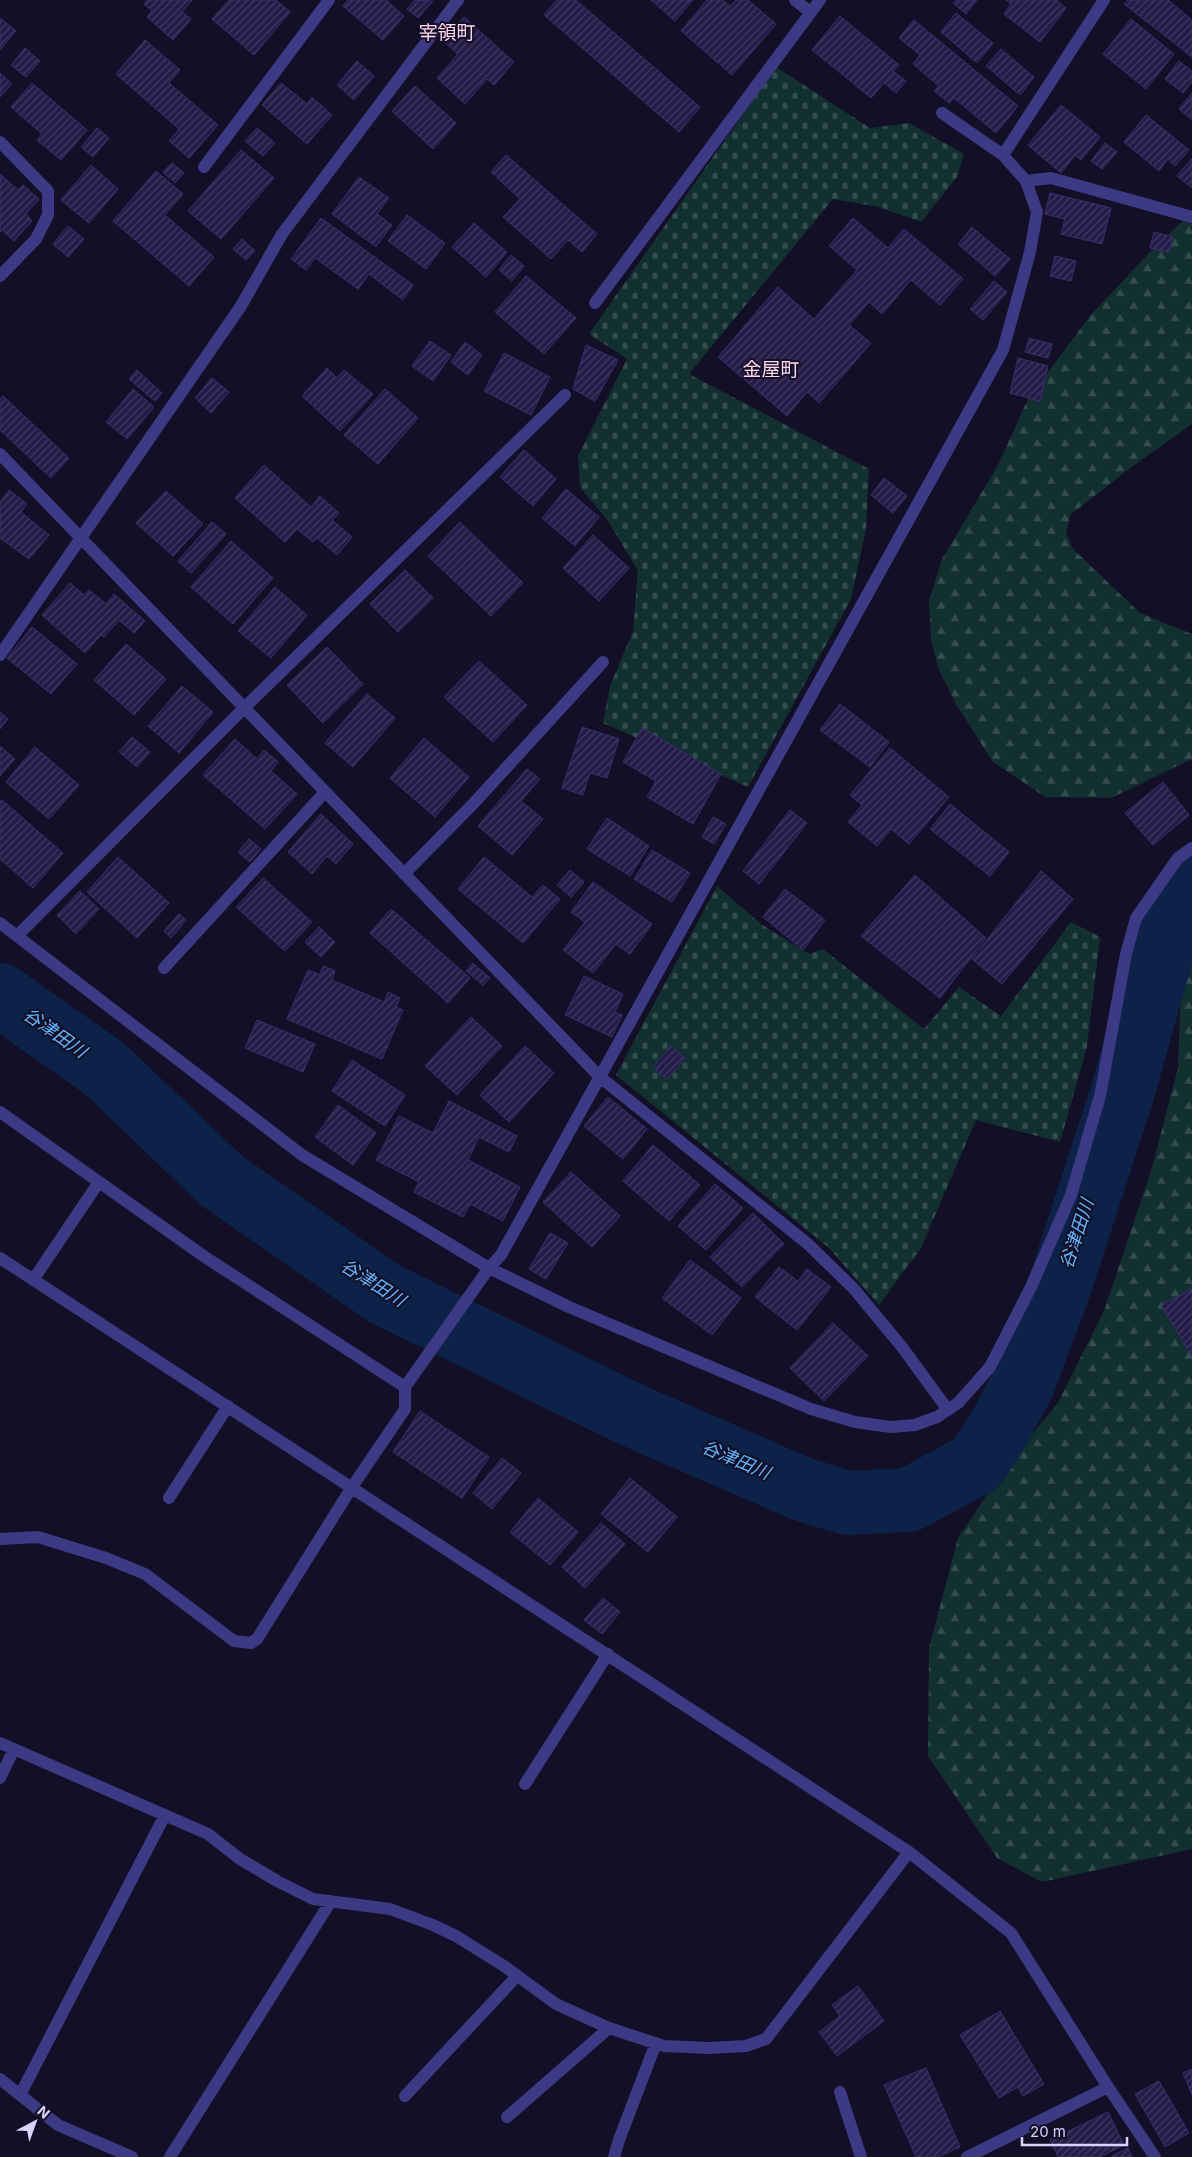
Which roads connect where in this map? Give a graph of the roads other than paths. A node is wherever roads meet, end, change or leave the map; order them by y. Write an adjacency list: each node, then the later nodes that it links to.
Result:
1 (329, 0): 10 (street)
2 (458, 0): 17 (street)
3 (795, 0): 6 (street)
4 (820, 0): 6 (street)
5 (1104, 0): 9 (street)
6 (810, 12): 14 (street)
7 (942, 113): 9 (street)
8 (0, 142): 13 (street)
9 (1003, 155): 11 (street)
10 (204, 167)
11 (1026, 181): 12 (street); 27 (street)
12 (1192, 217)
13 (0, 276)
14 (595, 303)
15 (565, 395): 20 (street)
16 (0, 454): 17 (street)
17 (81, 537): 18 (street); 20 (street)
18 (0, 654)
19 (603, 662): 23 (street)
20 (244, 708): 21 (street); 25 (street)
21 (325, 792): 23 (street); 26 (street)
22 (1192, 848): 35 (street)
23 (404, 874): 27 (street)
24 (0, 923): 25 (street)
25 (17, 936): 31 (street)
26 (164, 968)
27 (600, 1077): 31 (street); 35 (street)
28 (0, 1112): 29 (street)
29 (99, 1182): 32 (street); 33 (street)
30 (0, 1258): 32 (street)
31 (489, 1268): 33 (street); 35 (street)
32 (33, 1280): 34 (street)
33 (405, 1387): 36 (street)
34 (228, 1406): 36 (street); 37 (street)
35 (948, 1410)
36 (352, 1487): 38 (street); 39 (street)
37 (169, 1498)
38 (0, 1539)
39 (608, 1654): 43 (street); 45 (street)
40 (0, 1743): 41 (street)
41 (14, 1749): 42 (street); 44 (street)
42 (0, 1778)
43 (524, 1784)
44 (165, 1815): 46 (street); 53 (street)
45 (909, 1852): 49 (street); 51 (street)
46 (331, 1901): 47 (street); 57 (street)
47 (517, 1976): 48 (street); 54 (street)
48 (609, 2028): 49 (street); 55 (street)
49 (656, 2043): 58 (street)
50 (0, 2079): 53 (street)
51 (1108, 2088): 60 (street); 61 (street)
52 (840, 2092): 59 (street)
53 (20, 2095): 56 (street)
54 (405, 2096)
55 (507, 2117)
56 (132, 2157)
57 (170, 2157)
58 (614, 2157)
59 (862, 2157)
60 (967, 2157)
61 (1155, 2157)

